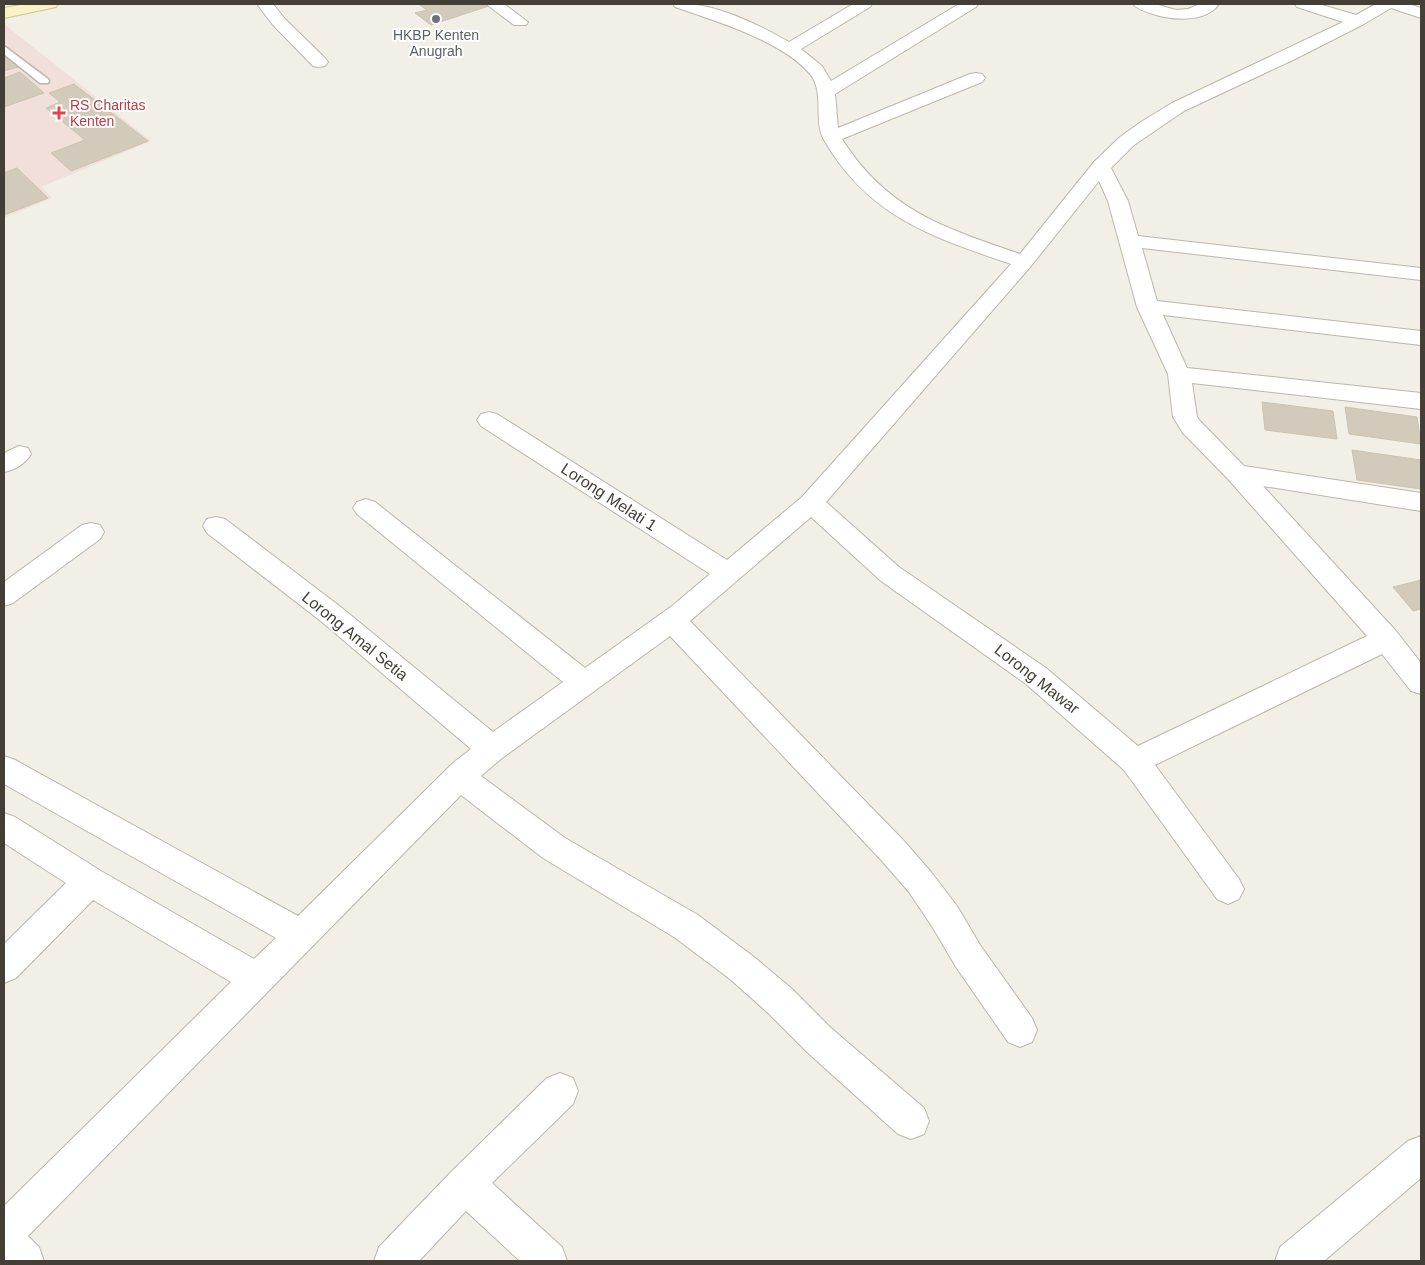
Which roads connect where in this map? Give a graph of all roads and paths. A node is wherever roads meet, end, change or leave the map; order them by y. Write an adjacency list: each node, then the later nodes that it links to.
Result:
1 (50, 4): 13 (street)
2 (265, 4): 19 (street)
3 (494, 4): 16 (street)
4 (681, 4): 12 (street)
5 (864, 4): 18 (street)
6 (970, 4): 22 (street)
7 (1141, 4): 8 (street)
8 (1211, 4)
9 (1303, 4): 15 (street)
10 (1387, 4): 15 (street)
11 (1394, 4): 14 (street)
12 (709, 7): 18 (street)
13 (4, 13)
14 (1421, 13)
15 (1358, 21): 24 (street)
16 (520, 22)
17 (4, 49): 21 (lane)
18 (789, 49): 22 (street)
19 (319, 62)
20 (976, 78): 23 (street)
21 (44, 81)
22 (826, 92): 23 (street)
23 (831, 137): 26 (street)
24 (1101, 166): 25 (street); 26 (street)
25 (1130, 242): 27 (street); 28 (street)
26 (1024, 262): 35 (street)
27 (1421, 274)
28 (1148, 307): 29 (street); 30 (street)
29 (1421, 338)
30 (1179, 374): 31 (street); 33 (street)
31 (1421, 401)
32 (489, 420): 39 (street, Lorong Melati 1)
33 (1237, 473): 34 (street); 42 (street)
34 (1421, 502)
35 (811, 503): 39 (street); 46 (street, Lorong Mawar)
36 (366, 508): 43 (street)
37 (216, 526): 45 (street, Lorong Amal Setia)
38 (90, 532): 40 (street)
39 (729, 574): 41 (street)
40 (4, 596)
41 (672, 620): 43 (street); 55 (street)
42 (1386, 639): 44 (street); 46 (street)
43 (584, 683): 45 (street)
44 (1421, 683)
45 (492, 749): 48 (street)
46 (1135, 761): 51 (street, Lorong Mawar)
47 (4, 769): 52 (street)
48 (459, 777): 52 (street); 57 (street)
49 (4, 827): 50 (street)
50 (90, 881): 53 (street); 54 (street)
51 (1228, 889)
52 (302, 935): 54 (street)
53 (4, 967)
54 (258, 980): 60 (street)
55 (1020, 1030)
56 (560, 1091): 59 (street)
57 (911, 1121)
58 (1421, 1154): 65 (street)
59 (465, 1184): 63 (street); 64 (street)
60 (4, 1233)
61 (4, 1239): 62 (street)
62 (25, 1261)
63 (393, 1261)
64 (548, 1261)
65 (1294, 1261)

